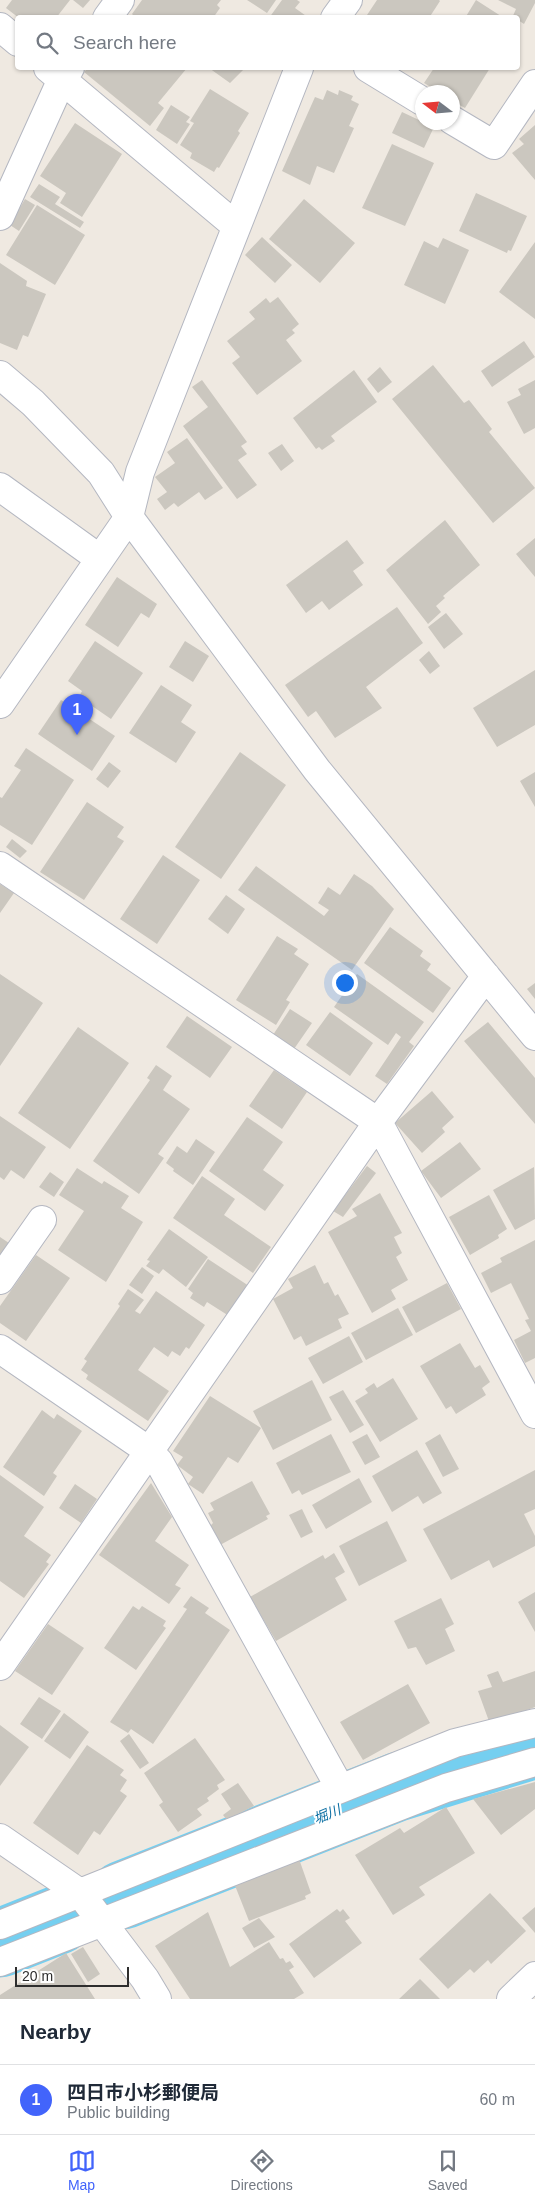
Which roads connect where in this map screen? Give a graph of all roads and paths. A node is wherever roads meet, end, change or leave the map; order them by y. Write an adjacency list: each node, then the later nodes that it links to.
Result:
1 (120, 0): 3 (street)
2 (348, 0): 4 (street)
3 (109, 15)
4 (337, 15)
5 (0, 27): 6 (street)
6 (15, 40)
7 (298, 70): 14 (street)
8 (371, 70): 11 (street)
9 (60, 71): 13 (street); 14 (street)
10 (535, 84): 12 (street)
11 (415, 97)
12 (460, 125)
13 (0, 216)
14 (236, 226): 17 (street)
15 (0, 375): 17 (street)
16 (0, 487): 18 (street)
17 (129, 518): 18 (street); 21 (street)
18 (100, 560): 19 (street)
19 (0, 704)
20 (0, 866): 23 (street)
21 (486, 976): 22 (street); 23 (street)
22 (535, 1036)
23 (378, 1122): 27 (street); 28 (street)
24 (42, 1220): 25 (street)
25 (0, 1280)
26 (0, 1349): 28 (street)
27 (535, 1414)
28 (149, 1451): 29 (street); 32 (street)
29 (0, 1666)
30 (535, 1723): 32 (street)
31 (535, 1762): 35 (street)
32 (340, 1788): 34 (street)
33 (0, 1838): 34 (street)
34 (80, 1893): 35 (street); 36 (street)
35 (101, 1921): 37 (street); 39 (street)
36 (0, 1924)
37 (0, 1962)
38 (535, 1976): 40 (street)
39 (157, 1999)
40 (511, 1999)

